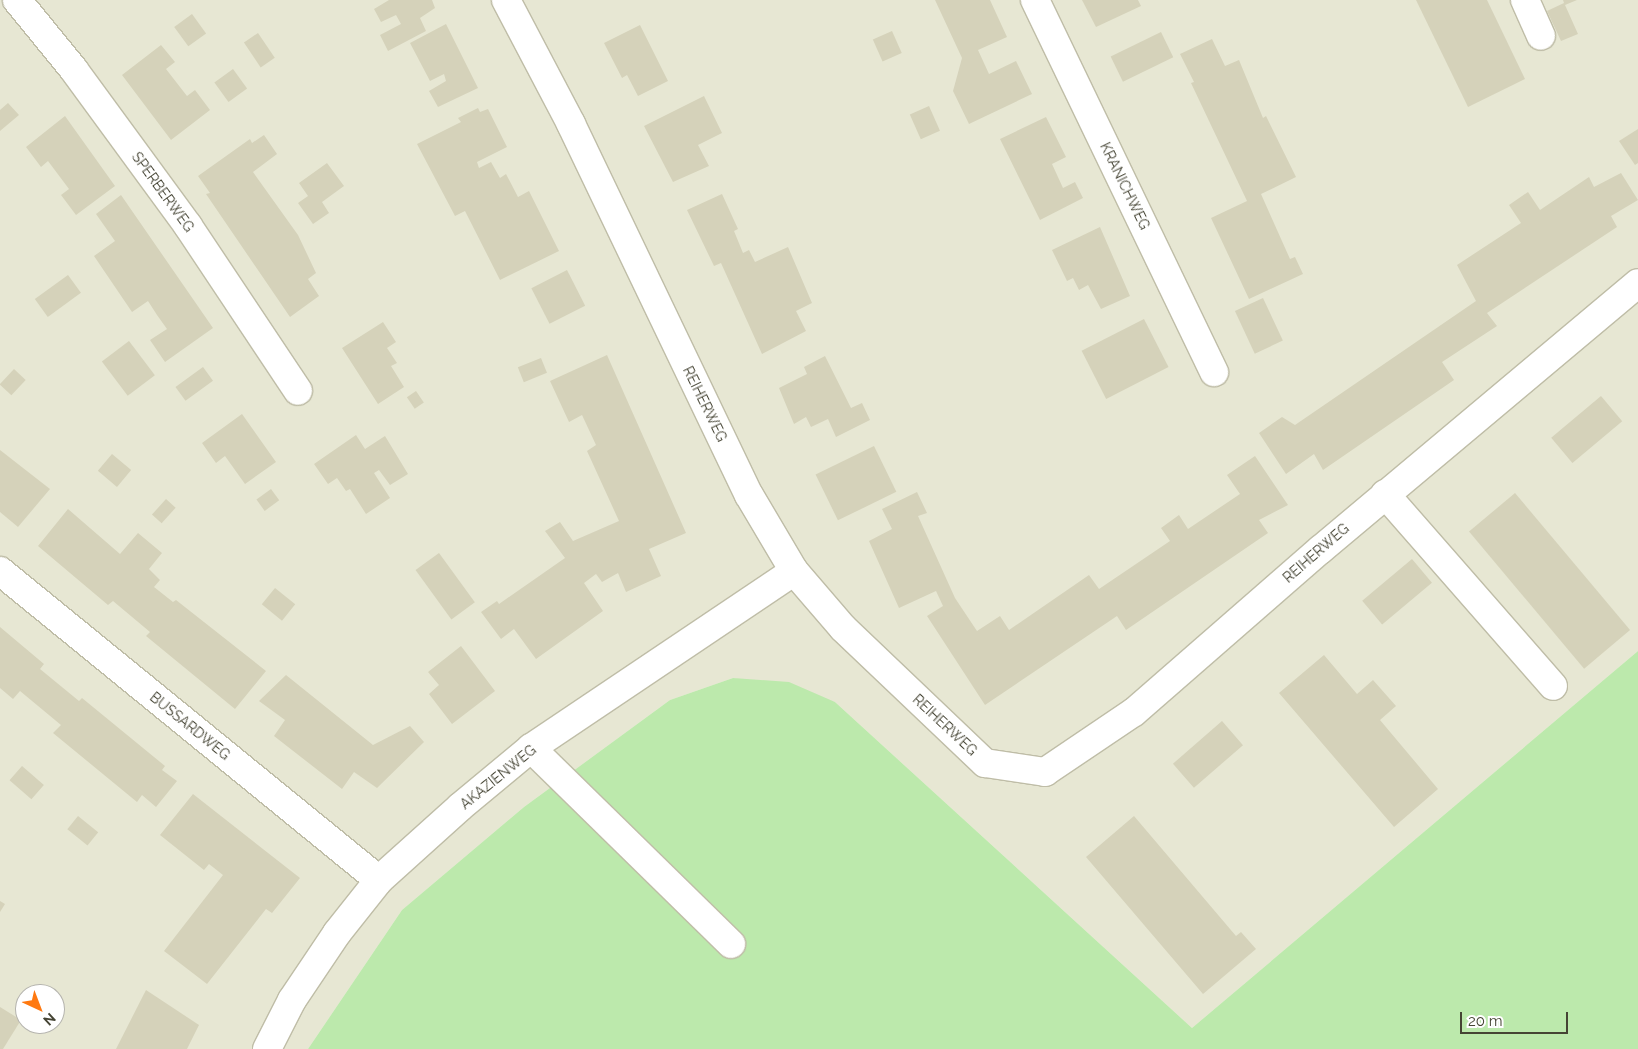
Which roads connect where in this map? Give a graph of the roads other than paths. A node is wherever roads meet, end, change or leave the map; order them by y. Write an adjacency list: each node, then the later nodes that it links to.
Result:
1 (17, 0): 8 (street, SPERBERWEG)
2 (506, 0): 10 (street, REIHERWEG)
3 (1035, 0): 7 (street, KRANICHWEG)
4 (1525, 0): 5 (street)
5 (1541, 36)
6 (1638, 283): 9 (street, REIHERWEG)
7 (1214, 372)
8 (298, 391)
9 (1386, 494): 10 (street, REIHERWEG); 12 (street)
10 (794, 571): 13 (street, AKAZIENWEG)
11 (0, 572): 14 (street, BUSSARDWEG)
12 (1553, 686)
13 (531, 748): 14 (street, AKAZIENWEG); 15 (street)
14 (380, 880): 16 (street, AKAZIENWEG)
15 (730, 944)
16 (268, 1049)

